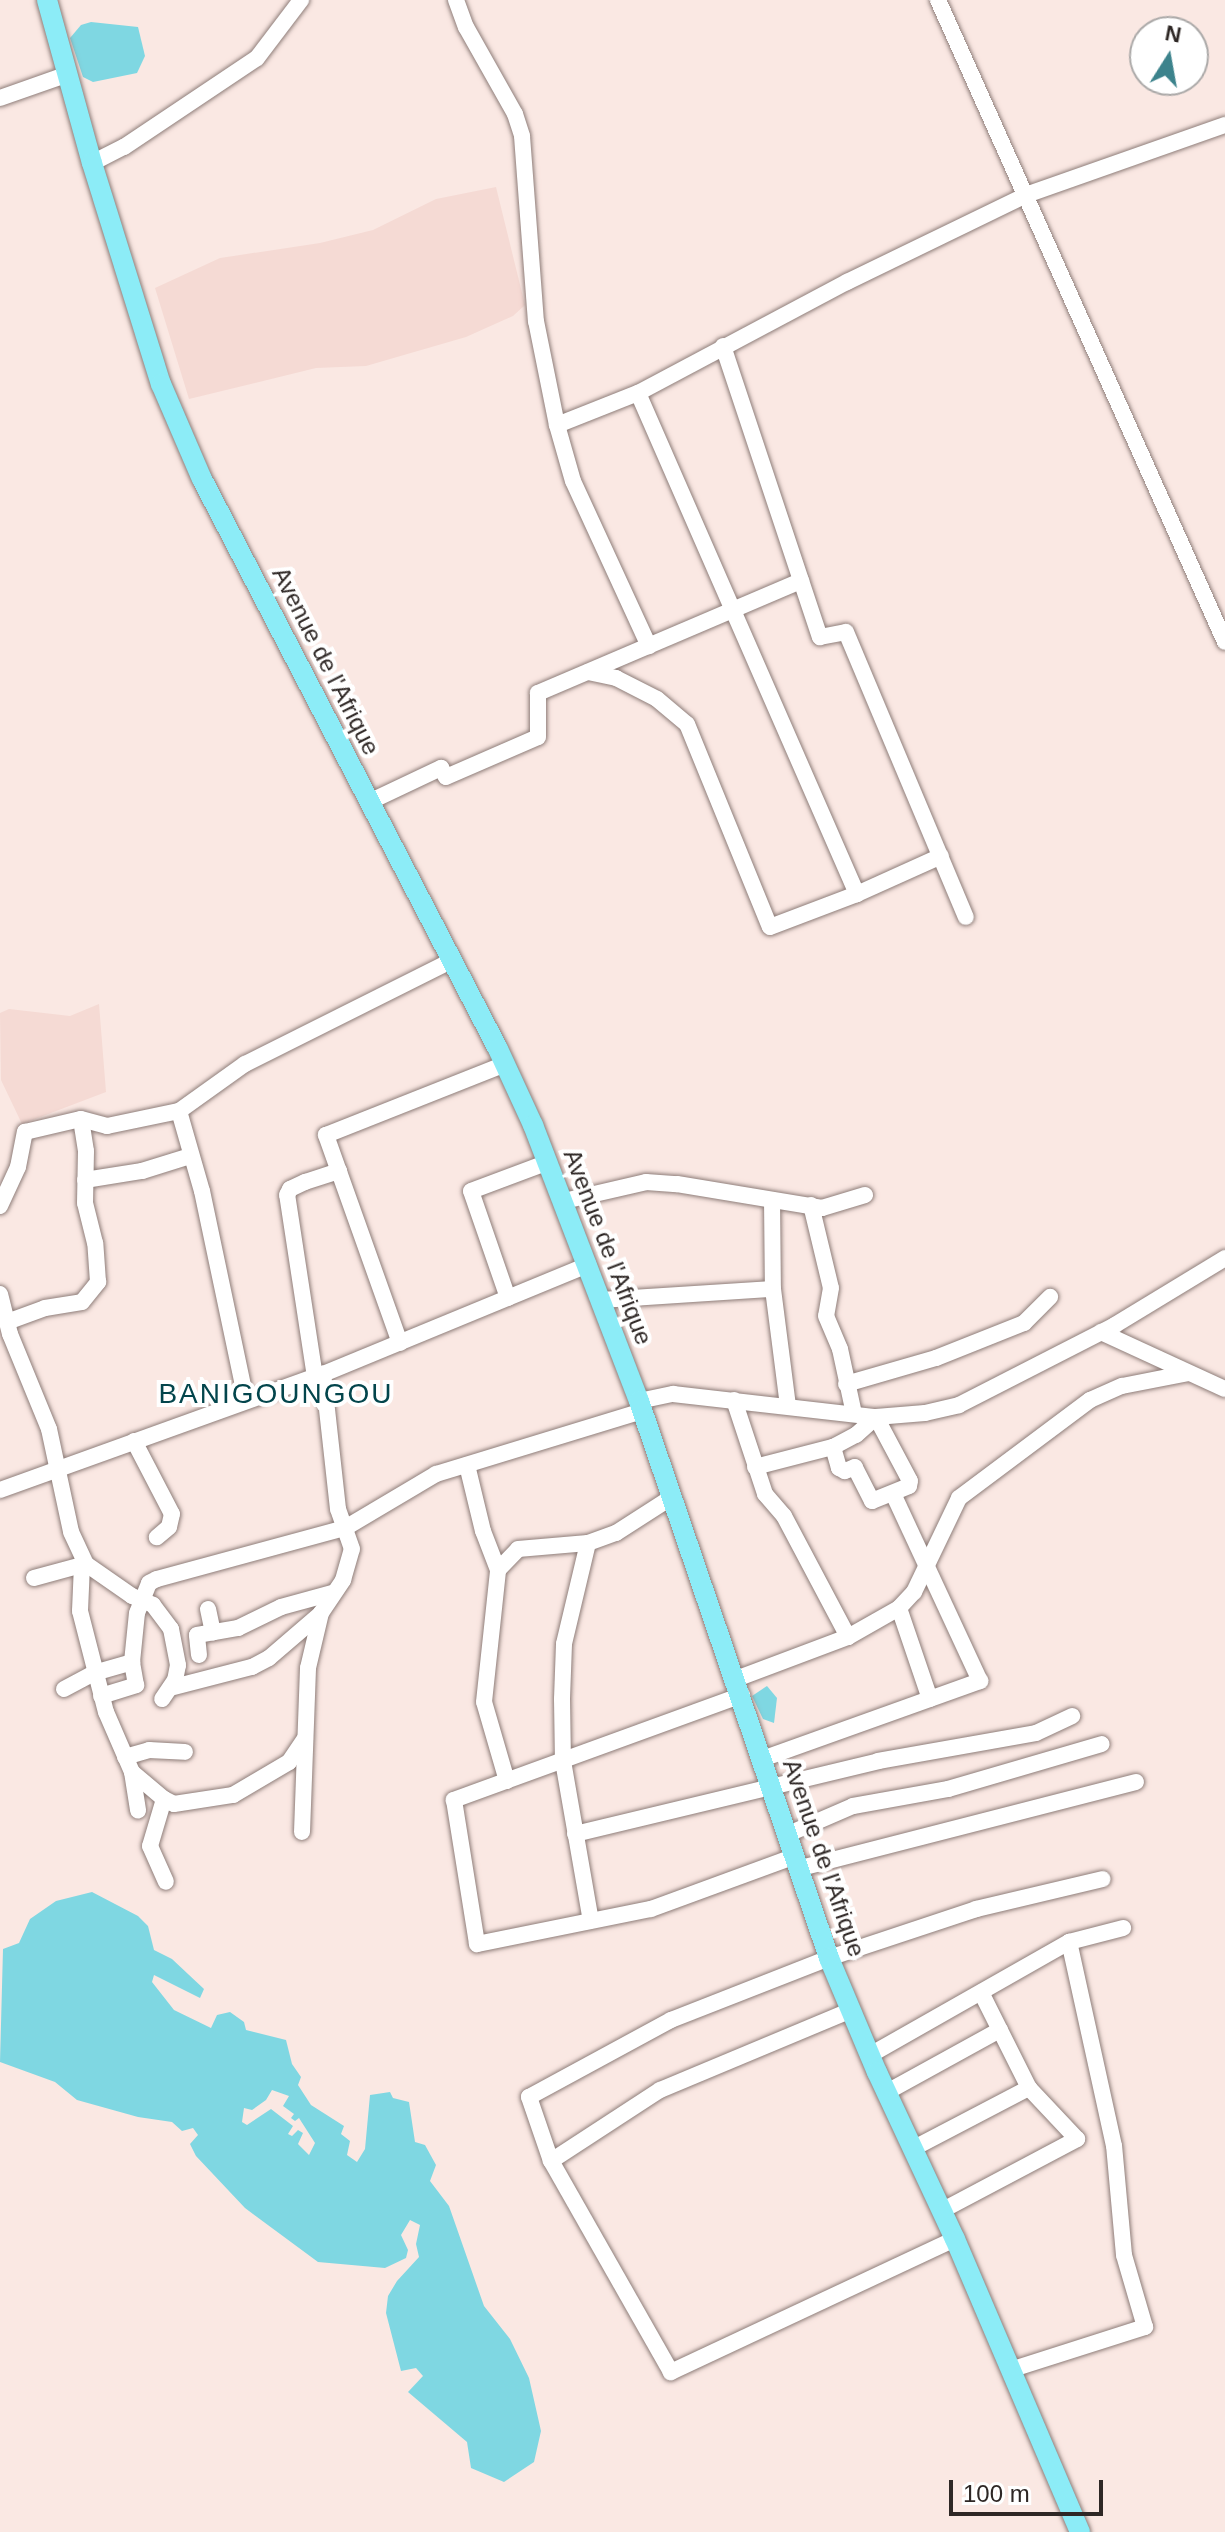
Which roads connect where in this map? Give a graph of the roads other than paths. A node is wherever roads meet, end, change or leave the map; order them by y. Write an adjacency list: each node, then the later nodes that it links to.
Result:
1 (47, 0): 5 (main road, Avenue de l'Afrique)
2 (301, 0): 8 (street)
3 (456, 0): 12 (street)
4 (938, 0): 9 (street)
5 (68, 74): 6 (street); 8 (main road, Avenue de l'Afrique)
6 (0, 98)
7 (1225, 125): 9 (street)
8 (92, 163): 18 (main road, Avenue de l'Afrique)
9 (1026, 195): 10 (street); 15 (street)
10 (723, 346): 11 (street); 13 (street)
11 (638, 393): 12 (street); 14 (street)
12 (557, 425): 16 (street)
13 (801, 581): 14 (street); 19 (street)
14 (734, 609): 16 (street); 20 (street)
15 (1225, 642)
16 (649, 646): 17 (street)
17 (586, 672): 18 (street); 20 (street)
18 (369, 802): 22 (main road, Avenue de l'Afrique)
19 (941, 856): 20 (street); 21 (street)
20 (857, 894)
21 (966, 917)
22 (453, 960): 23 (main road, Avenue de l'Afrique); 24 (street)
23 (505, 1064): 27 (main road, Avenue de l'Afrique); 28 (street)
24 (179, 1111): 25 (street); 26 (street)
25 (81, 1119): 29 (street); 34 (street)
26 (190, 1156): 29 (street); 49 (street)
27 (548, 1162): 32 (main road, Avenue de l'Afrique); 40 (street)
28 (339, 1171): 44 (street); 46 (street)
29 (85, 1180): 42 (street)
30 (865, 1195): 33 (street)
31 (772, 1200): 32 (street); 33 (street); 37 (street)
32 (564, 1201): 36 (main road, Avenue de l'Afrique)
33 (811, 1205): 47 (street)
34 (0, 1206)
35 (1225, 1258): 43 (street)
36 (588, 1265): 40 (street); 41 (main road, Avenue de l'Afrique)
37 (773, 1289): 41 (street); 52 (street)
38 (0, 1294): 42 (street)
39 (1050, 1297): 47 (street)
40 (508, 1298): 44 (street)
41 (601, 1300): 51 (main road, Avenue de l'Afrique)
42 (6, 1328): 59 (street)
43 (1101, 1332): 45 (street); 54 (street)
44 (400, 1343): 46 (street)
45 (1188, 1373): 48 (street); 67 (street)
46 (319, 1376): 49 (street); 63 (street)
47 (846, 1384): 53 (street)
48 (1225, 1389)
49 (246, 1400): 55 (street)
50 (734, 1400): 51 (street); 52 (street); 58 (street)
51 (640, 1406): 57 (street); 62 (main road, Avenue de l'Afrique)
52 (788, 1406): 53 (street)
53 (854, 1414): 54 (street)
54 (876, 1417): 56 (street); 61 (street)
55 (134, 1441): 59 (street); 64 (street)
56 (833, 1447): 58 (street); 61 (street)
57 (467, 1465): 63 (street); 68 (street)
58 (755, 1467): 76 (street)
59 (59, 1468): 60 (street); 66 (street)
60 (0, 1490)
61 (893, 1494): 67 (street)
62 (672, 1497): 65 (street); 80 (main road, Avenue de l'Afrique)
63 (345, 1528): 70 (street); 71 (street)
64 (157, 1537)
65 (588, 1543): 68 (street); 89 (street)
66 (84, 1564): 69 (street); 71 (street); 79 (street)
67 (927, 1566): 72 (street); 83 (street)
68 (498, 1570): 91 (street)
69 (34, 1578)
70 (332, 1593): 74 (street); 75 (street)
71 (142, 1599): 74 (street); 78 (street)
72 (899, 1608): 76 (street); 83 (street)
73 (208, 1609): 75 (street)
74 (321, 1613): 85 (street)
75 (213, 1632): 77 (street)
76 (848, 1637): 80 (street)
77 (199, 1655)
78 (132, 1662): 79 (street); 82 (street)
79 (94, 1673): 81 (street); 82 (street)
80 (739, 1687): 88 (main road, Avenue de l'Afrique); 89 (street)
81 (64, 1689)
82 (101, 1696): 90 (street)
83 (930, 1699): 88 (street)
84 (1072, 1716): 93 (street)
85 (308, 1729): 94 (street); 96 (street)
86 (1102, 1744): 98 (street)
87 (185, 1752): 90 (street)
88 (762, 1759): 93 (main road, Avenue de l'Afrique)
89 (563, 1761): 91 (street); 97 (street)
90 (128, 1764): 94 (street); 95 (street)
91 (507, 1781): 102 (street)
92 (1136, 1782): 99 (street)
93 (771, 1789): 97 (street); 98 (main road, Avenue de l'Afrique)
94 (164, 1799): 101 (street)
95 (138, 1811)
96 (302, 1832)
97 (575, 1834): 102 (street)
98 (786, 1835): 99 (main road, Avenue de l'Afrique)
99 (795, 1863): 102 (street); 105 (main road, Avenue de l'Afrique)
100 (1103, 1879): 105 (street)
101 (166, 1882)
102 (591, 1921)
103 (1123, 1928): 104 (street)
104 (1069, 1942): 106 (street); 116 (street)
105 (829, 1958): 107 (main road, Avenue de l'Afrique); 113 (street)
106 (981, 1992): 108 (street); 109 (street)
107 (851, 2010): 109 (main road, Avenue de l'Afrique); 113 (street)
108 (1000, 2030): 110 (street); 111 (street)
109 (870, 2055): 111 (main road, Avenue de l'Afrique)
110 (1029, 2088): 112 (street); 114 (street)
111 (887, 2092): 112 (main road, Avenue de l'Afrique)
112 (914, 2148): 114 (main road, Avenue de l'Afrique)
113 (551, 2161): 115 (street)
114 (943, 2210): 115 (main road, Avenue de l'Afrique)
115 (955, 2239): 116 (main road, Avenue de l'Afrique)
116 (1010, 2370): 117 (main road, Avenue de l'Afrique)
117 (1080, 2532)

